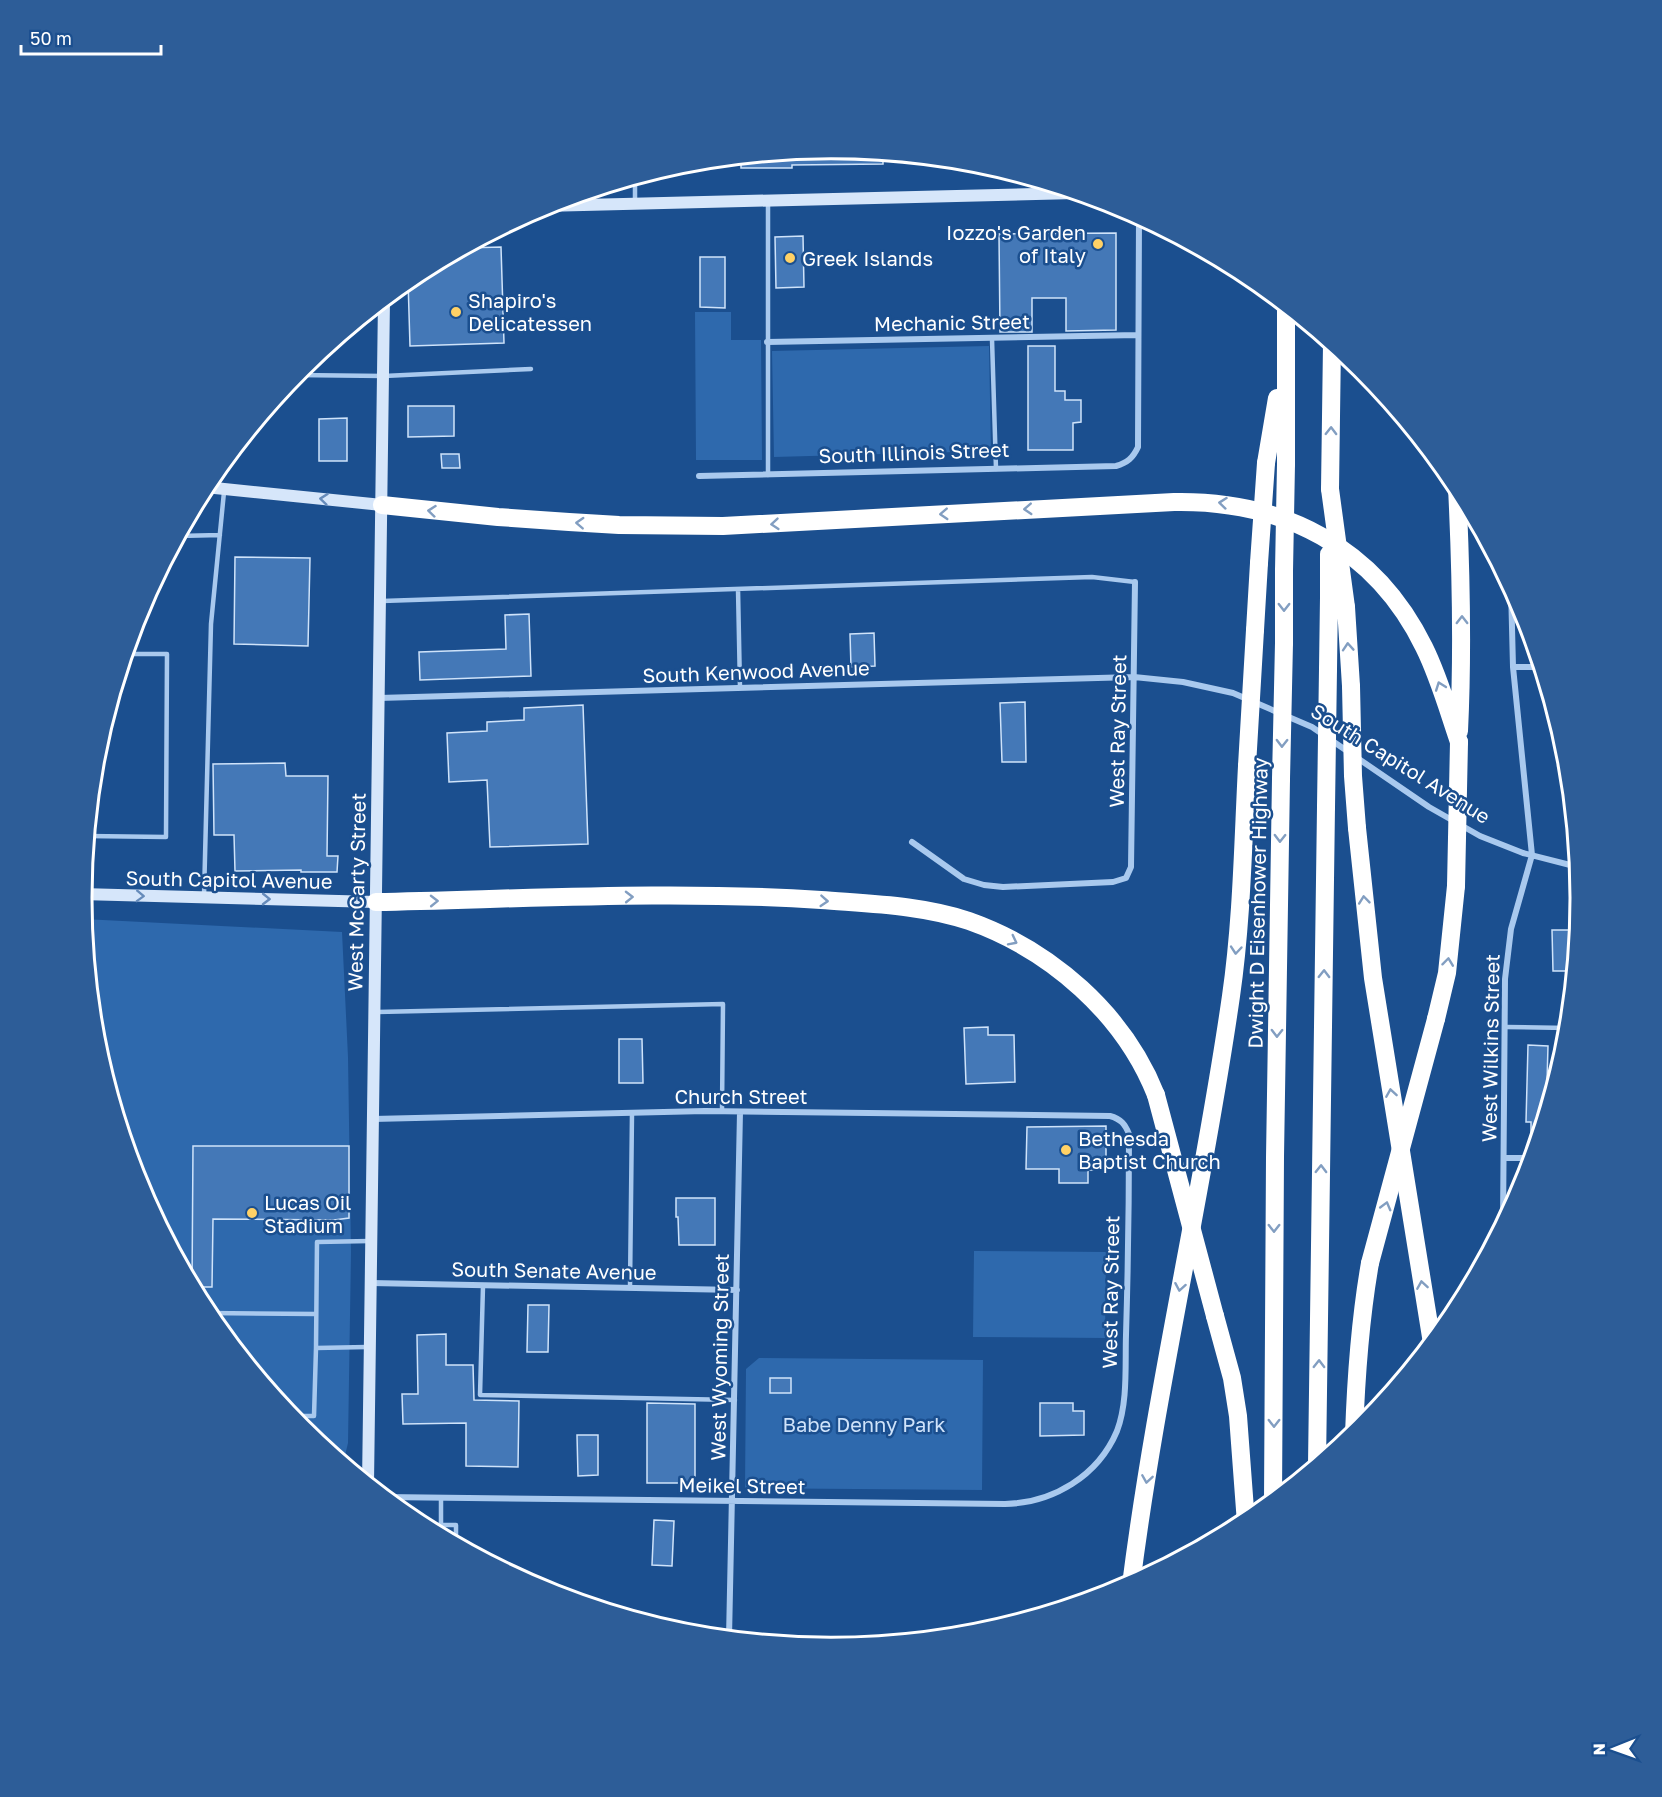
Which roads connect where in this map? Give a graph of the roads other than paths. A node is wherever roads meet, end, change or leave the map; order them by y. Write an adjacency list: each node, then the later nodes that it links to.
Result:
1 (635, 185): 4 (lane)
2 (1054, 194): 3 (main road)
3 (768, 200): 4 (main road); 11 (lane)
4 (635, 204): 5 (main road)
5 (574, 205)
6 (1139, 226): 9 (street)
7 (384, 310): 16 (main road, West McCarty Street)
8 (1286, 316): 12 (highway, Dwight D Eisenhower Highway)
9 (1138, 335): 10 (street, Mechanic Street); 17 (street, South Illinois Street)
10 (992, 339): 11 (street, Mechanic Street); 17 (lane)
11 (767, 342): 18 (lane)
12 (1285, 343): 72 (highway, Dwight D Eisenhower Highway, one-way to 72, bridge); 79 (highway, one-way to 79, bridge)
13 (1332, 355): 22 (highway, one-way to 13)
14 (531, 369): 16 (lane)
15 (309, 375): 16 (lane)
16 (384, 375): 23 (main road, West McCarty Street)
17 (996, 469): 18 (street, South Illinois Street)
18 (768, 475): 19 (street, South Illinois Street)
19 (699, 476)
20 (216, 488): 21 (main road)
21 (225, 489): 23 (main road, one-way to 21); 25 (lane)
22 (1330, 489): 63 (highway, one-way to 22, bridge); 69 (highway, one-way to 22, bridge)
23 (382, 505): 29 (main road, West McCarty Street); 37 (highway, one-way to 23)
24 (1458, 508): 37 (highway, one-way to 24)
25 (220, 535): 26 (lane); 43 (lane)
26 (187, 536)
27 (1135, 582): 28 (lane); 34 (street, West Ray Street)
28 (738, 589): 29 (lane); 35 (lane)
29 (381, 601): 36 (main road, West McCarty Street)
30 (1512, 611): 32 (street, West Wilkins Street)
31 (134, 654): 38 (lane)
32 (1513, 667): 33 (street); 40 (street, West Wilkins Street)
33 (1533, 667)
34 (1134, 678): 35 (street, South Kenwood Avenue); 39 (street, West Ray Street); 40 (street, South Capitol Avenue)
35 (740, 688): 36 (street, South Kenwood Avenue)
36 (379, 698): 44 (main road, West McCarty Street)
37 (1459, 742): 68 (highway, one-way to 37, bridge)
38 (94, 836)
39 (912, 842)
40 (1532, 855): 41 (street, South Capitol Avenue); 46 (street, West Wilkins Street)
41 (1569, 865)
42 (92, 894): 43 (main road, South Capitol Avenue, one-way to 43)
43 (204, 898): 44 (main road, South Capitol Avenue, one-way to 44)
44 (376, 902): 45 (main road, West McCarty Street); 76 (highway, one-way to 76, bridge)
45 (374, 1012): 48 (lane); 52 (main road, West McCarty Street)
46 (1505, 1028): 47 (lane); 53 (street, West Wilkins Street)
47 (1558, 1028)
48 (722, 1111): 49 (street, Church Street); 50 (street, Church Street)
49 (740, 1112): 51 (street, Church Street); 60 (street, West Wyoming Street)
50 (632, 1113): 52 (street, Church Street); 59 (lane)
51 (1110, 1116): 70 (street, West Ray Street)
52 (373, 1119): 56 (main road, West McCarty Street)
53 (1505, 1158): 54 (street); 55 (street, West Wilkins Street)
54 (1523, 1158)
55 (1504, 1204)
56 (371, 1241): 57 (main road, West McCarty Street); 62 (lane)
57 (371, 1283): 58 (street, South Senate Avenue); 64 (main road, West McCarty Street)
58 (483, 1286): 59 (street, South Senate Avenue); 66 (lane)
59 (630, 1288): 60 (street, South Senate Avenue)
60 (737, 1290): 66 (street, West Wyoming Street)
61 (219, 1313): 62 (lane)
62 (316, 1314): 65 (lane)
63 (1430, 1332)
64 (370, 1347): 65 (lane); 71 (main road, West McCarty Street)
65 (316, 1348): 67 (lane)
66 (735, 1400): 75 (street, West Wyoming Street)
67 (303, 1416)
68 (1355, 1420)
69 (1317, 1456)
70 (1090, 1470): 75 (street, Meikel Street)
71 (368, 1475)
72 (1273, 1491)
73 (398, 1497): 74 (street, Meikel Street)
74 (441, 1498): 75 (street, Meikel Street); 77 (lane)
75 (732, 1501): 80 (street, West Wyoming Street)
76 (1245, 1511)
77 (441, 1525): 78 (lane)
78 (456, 1536)
79 (1133, 1574)
80 (729, 1631)

